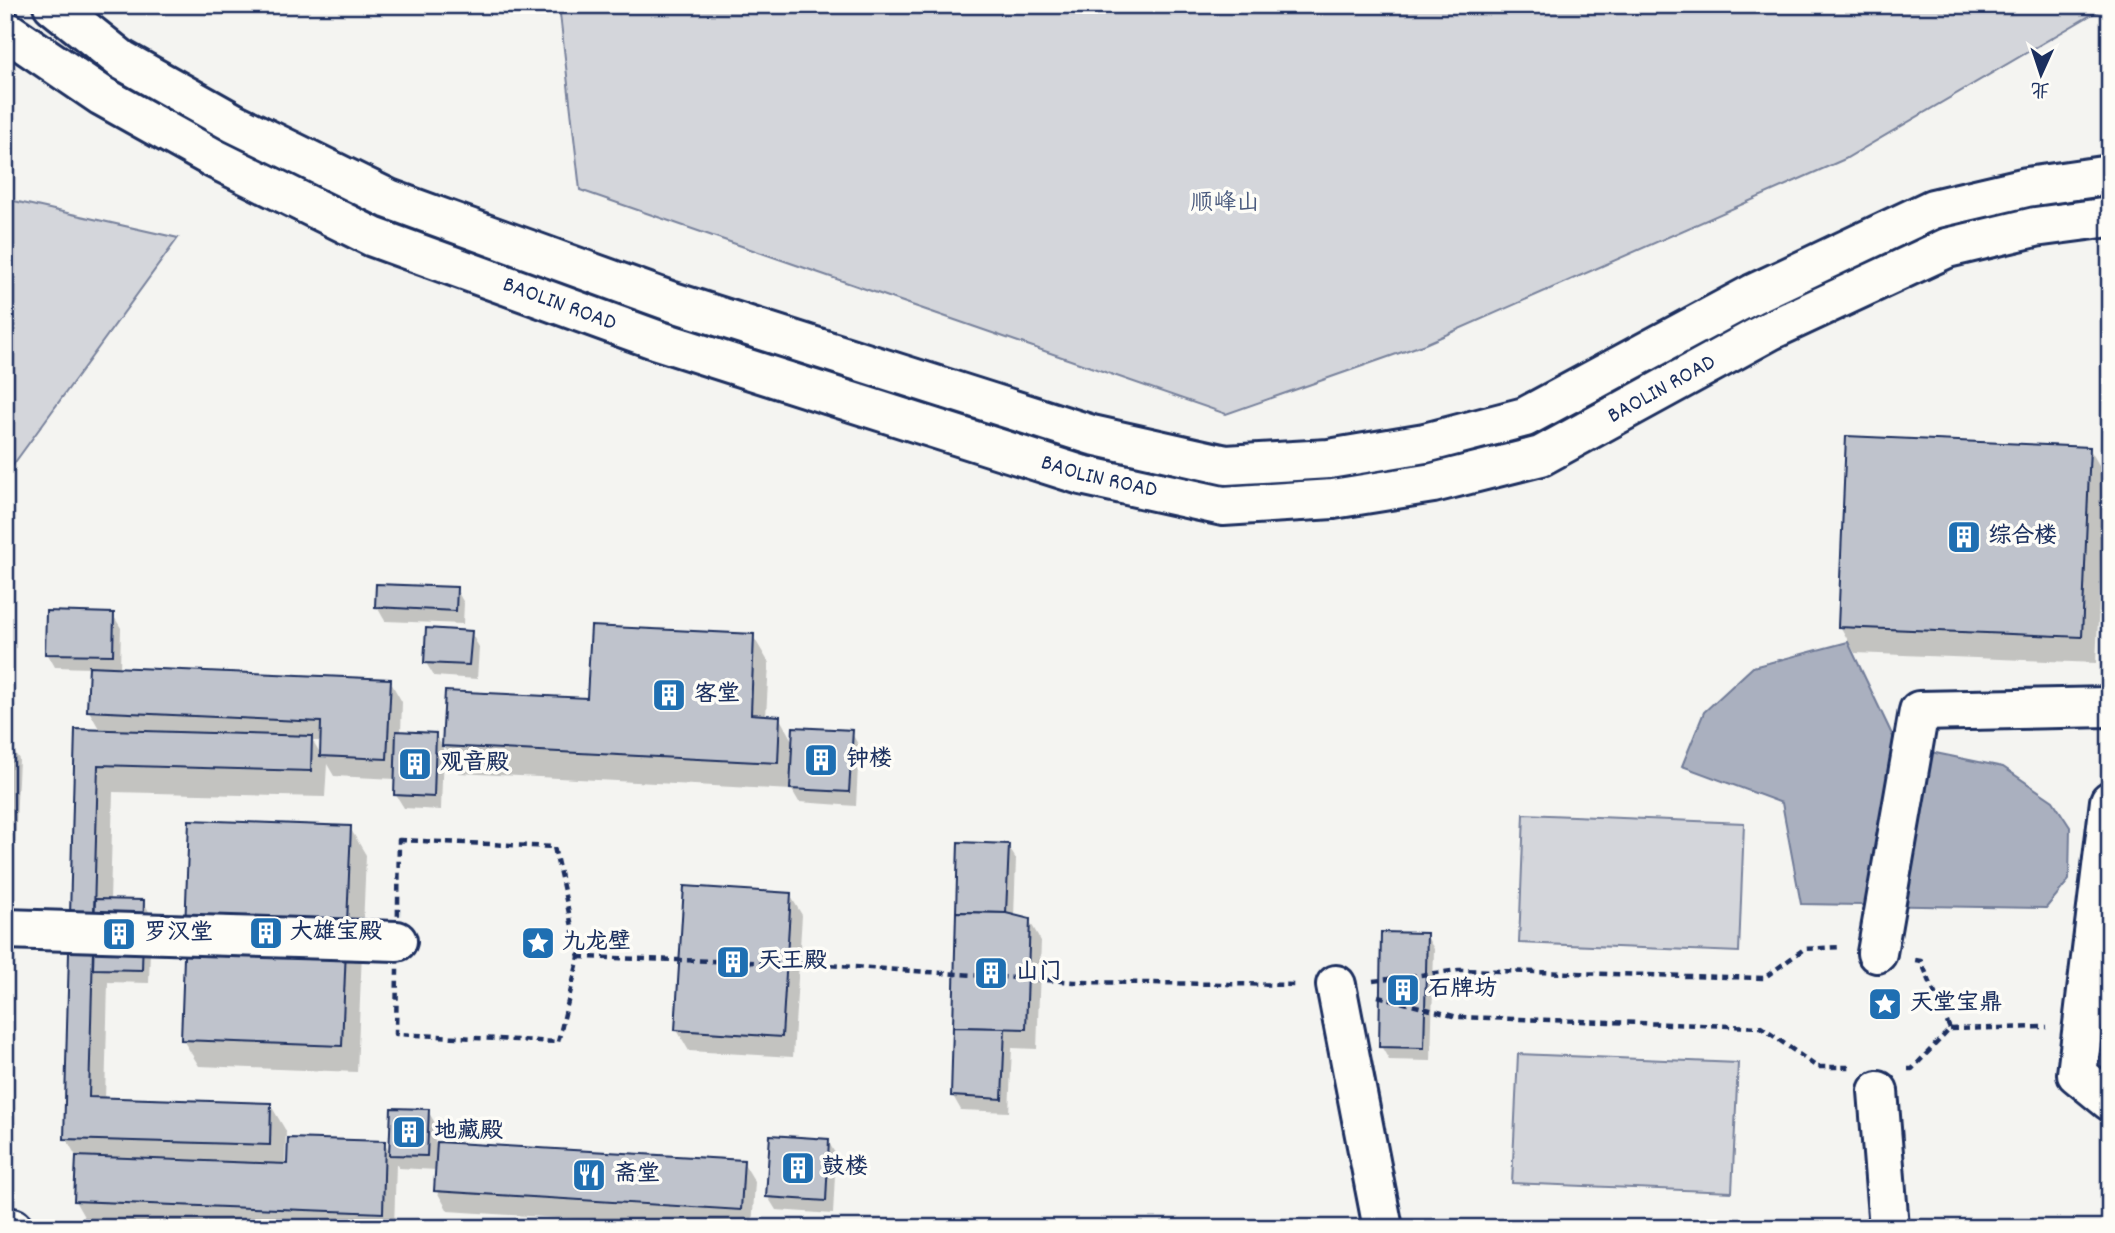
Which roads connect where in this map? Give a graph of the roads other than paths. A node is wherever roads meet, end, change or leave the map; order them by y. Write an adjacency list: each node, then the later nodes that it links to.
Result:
1 (53, 5): 3 (main road)
2 (5, 30): 4 (main road, BAOLIN ROAD)
3 (2110, 175)
4 (2110, 217)
5 (2110, 707): 9 (main road)
6 (2110, 801): 12 (main road)
7 (5, 929): 8 (main road)
8 (397, 941)
9 (1877, 953)
10 (1336, 985): 15 (main road)
11 (1878, 1076): 16 (main road)
12 (2110, 1101)
13 (5, 1227): 14 (main road)
14 (13, 1228)
15 (1381, 1228)
16 (1889, 1228)

